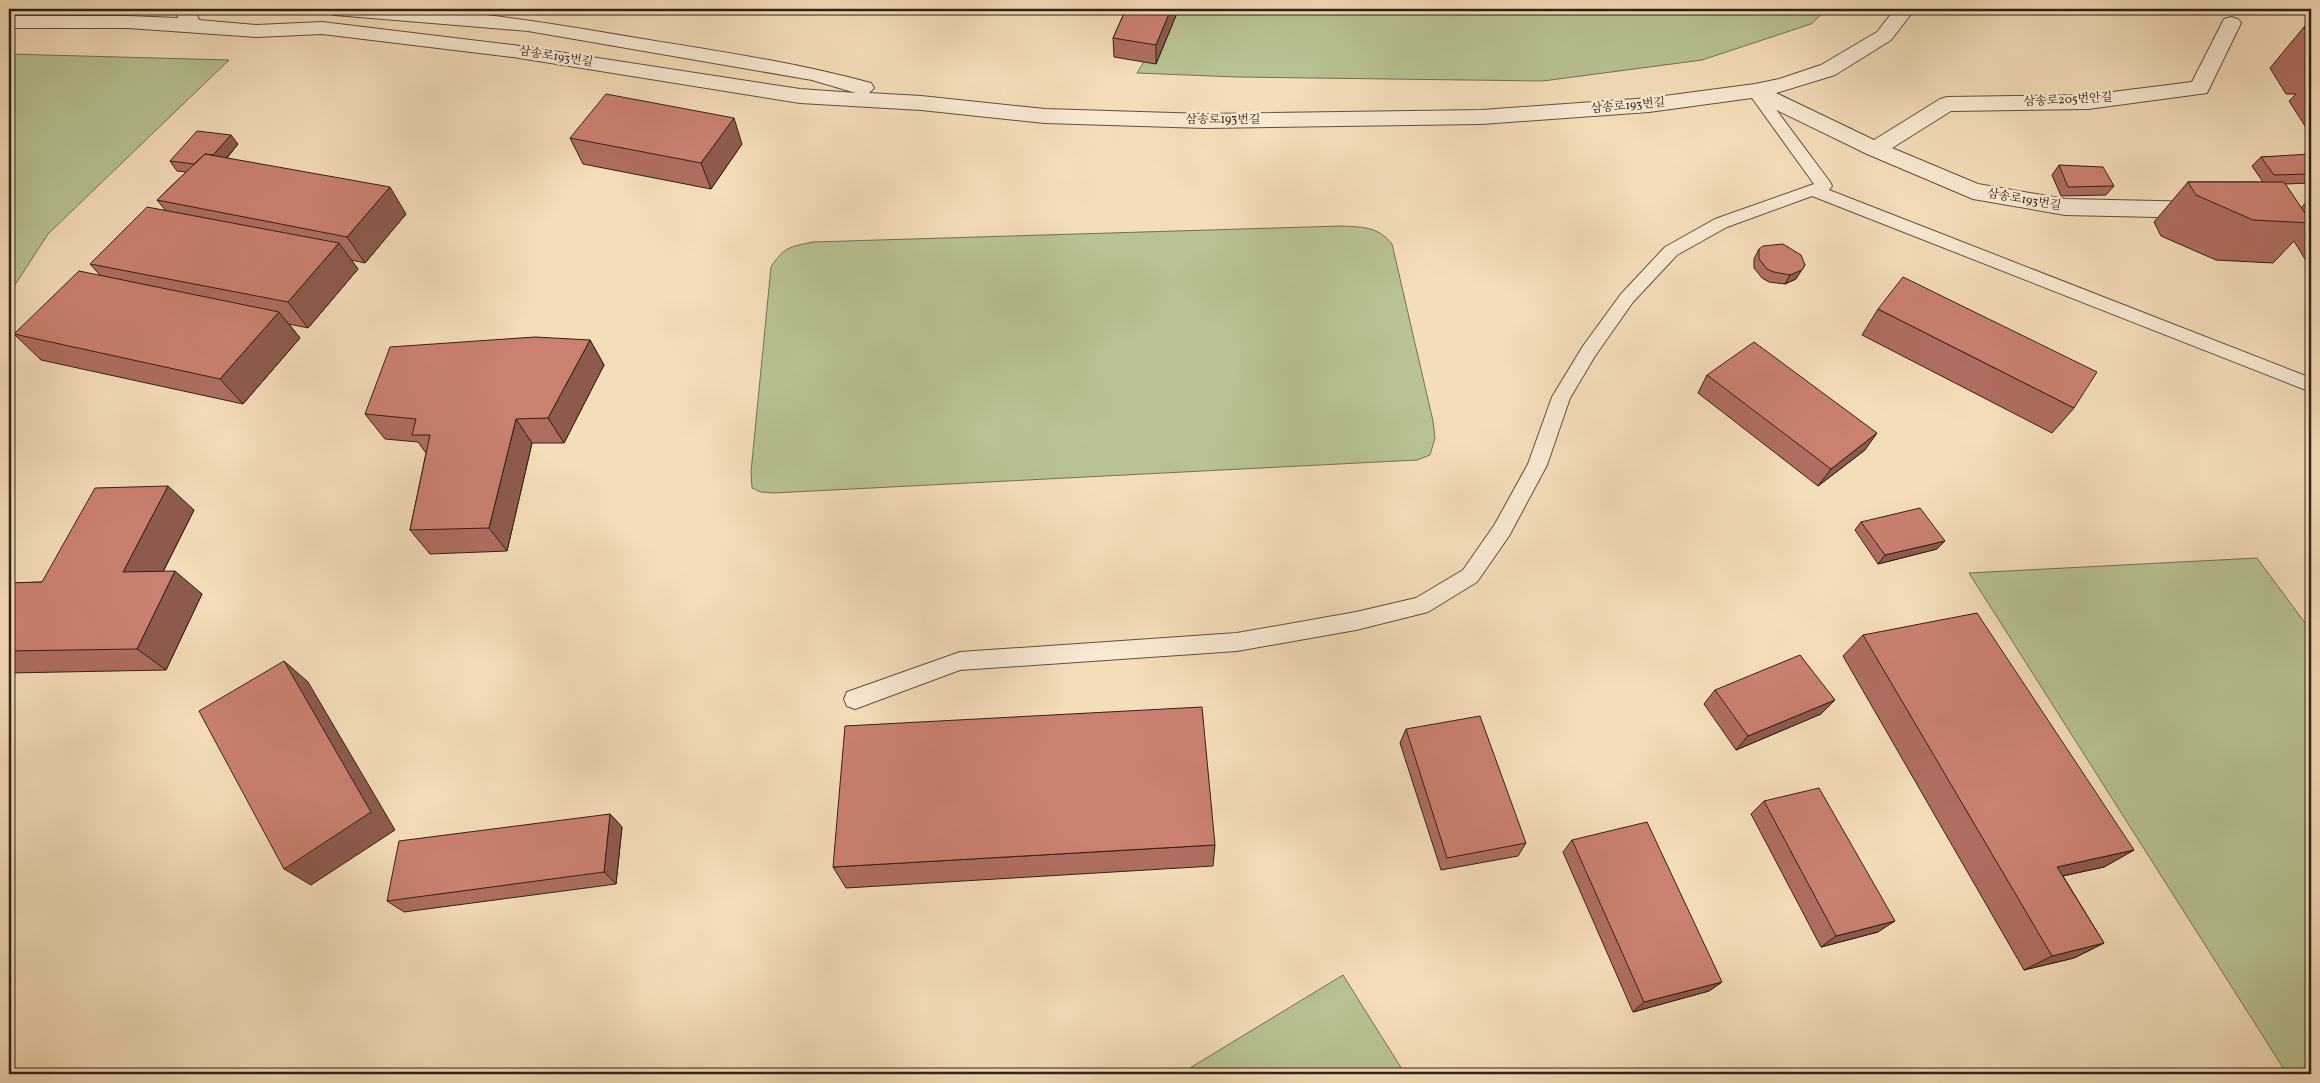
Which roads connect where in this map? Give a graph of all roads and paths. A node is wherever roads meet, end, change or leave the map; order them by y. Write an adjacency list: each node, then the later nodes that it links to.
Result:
1 (335, 9): 7 (street, 삼송로193번길)
2 (1905, 9): 6 (street)
3 (191, 17): 4 (street, 삼송로193번길); 7 (street, 삼송로193번길)
4 (9, 22)
5 (2231, 23): 8 (street, 삼송로205번안길)
6 (1755, 92): 7 (street, 삼송로193번길); 8 (street, 삼송로193번길); 9 (lane)
7 (921, 103)
8 (1875, 149): 10 (street, 삼송로193번길)
9 (1812, 190): 11 (lane); 12 (lane)
10 (2223, 210)
11 (2311, 384)
12 (855, 699)

